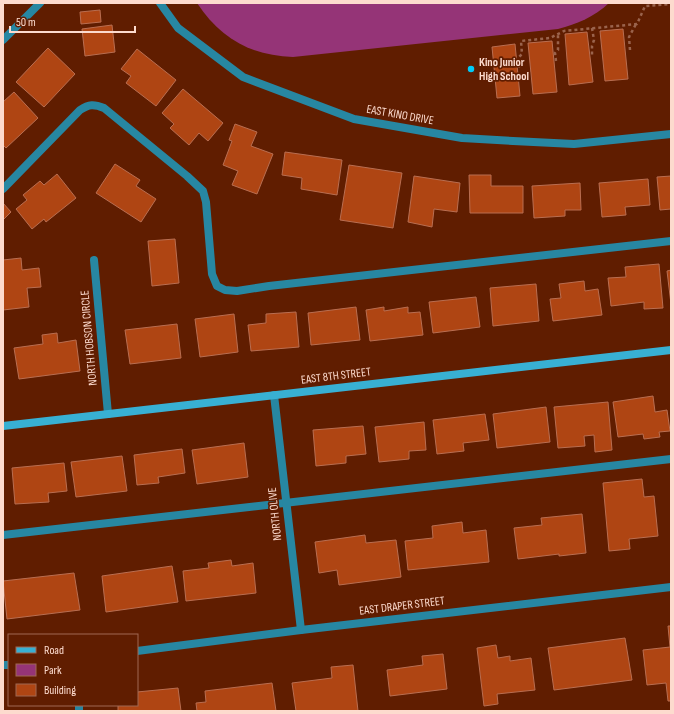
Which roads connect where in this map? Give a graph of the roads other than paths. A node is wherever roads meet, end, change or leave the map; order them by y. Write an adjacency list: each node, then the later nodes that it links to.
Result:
1 (40, 3): 3 (street)
2 (160, 3): 4 (street, EAST KINO DRIVE)
3 (3, 40)
4 (671, 134)
5 (3, 188): 6 (street)
6 (671, 241)
7 (94, 260): 10 (street, NORTH HOBSON CIRCLE)
8 (671, 350): 9 (street, EAST 8TH STREET)
9 (274, 395): 10 (street, EAST 8TH STREET); 13 (street, NORTH OLIVE)
10 (108, 414): 11 (street, EAST 8TH STREET)
11 (3, 426)
12 (671, 459): 13 (street)
13 (286, 503): 14 (street); 16 (street, NORTH OLIVE)
14 (3, 535)
15 (671, 586): 16 (street, EAST DRAPER STREET)
16 (301, 630): 17 (street, EAST DRAPER STREET)
17 (138, 651)

